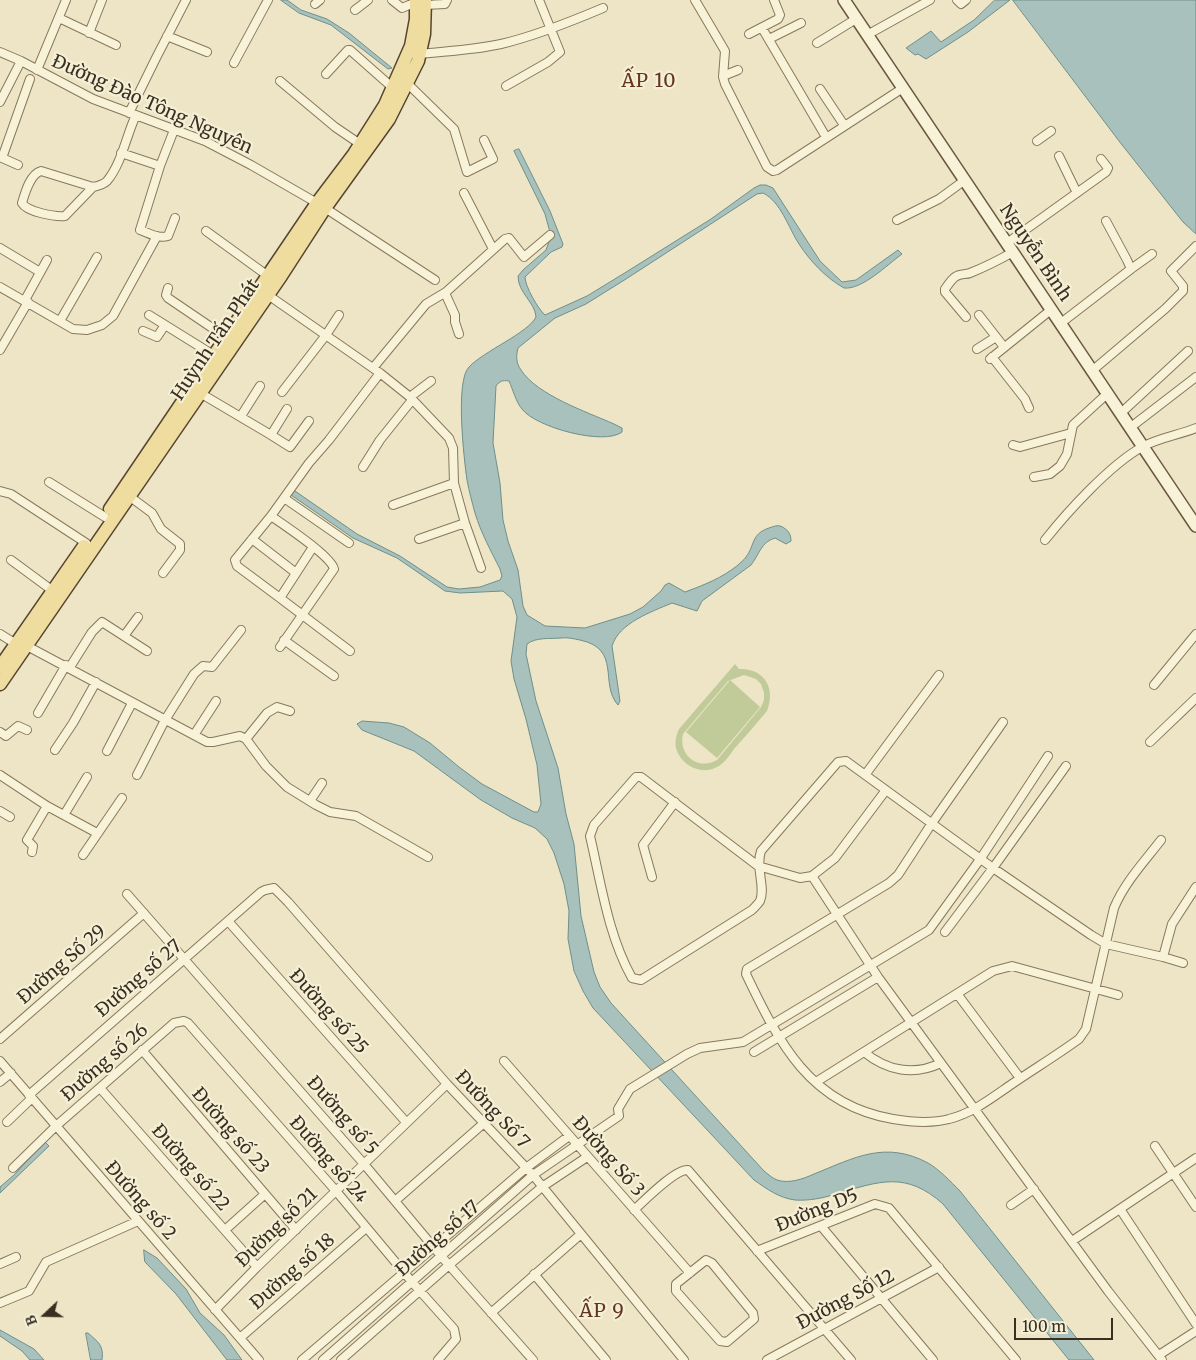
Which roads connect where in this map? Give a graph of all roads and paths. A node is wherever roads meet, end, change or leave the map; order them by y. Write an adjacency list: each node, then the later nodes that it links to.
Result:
1 (66, 0): 18 (street)
2 (102, 0): 23 (street)
3 (186, 0): 26 (street)
4 (268, 0): 34 (street)
5 (368, 0): 17 (street)
6 (392, 0): 15 (street)
7 (447, 0): 15 (street)
8 (539, 0): 21 (street)
9 (695, 0): 38 (street)
10 (774, 0): 22 (street)
11 (844, 0): 19 (main road, Nguyễn Bình)
12 (930, 0): 25 (street)
13 (957, 0): 14 (street)
14 (966, 0)
15 (420, 2): 32 (main road, Huỳnh Tấn Phát); 43 (main road, Huỳnh Tấn Phát)
16 (604, 8): 21 (street)
17 (355, 10)
18 (59, 18): 23 (street); 35 (street)
19 (856, 19): 25 (main road, Nguyễn Bình); 28 (street)
20 (800, 23): 27 (street)
21 (550, 28): 32 (street); 42 (street)
22 (762, 28): 24 (street); 27 (street)
23 (89, 33): 29 (street)
24 (750, 34)
25 (867, 35): 44 (main road, Nguyễn Bình)
26 (167, 36): 31 (street); 47 (street)
27 (769, 39): 51 (street)
28 (817, 43)
29 (116, 45)
30 (0, 52): 33 (street, Đường Đào Tông Nguyên)
31 (207, 52)
32 (420, 54): 41 (main road, Huỳnh Tấn Phát)
33 (21, 61): 35 (street, Đường Đào Tông Nguyên); 46 (street)
34 (234, 63)
35 (36, 70): 47 (street, Đường Đào Tông Nguyên)
36 (738, 70): 38 (street)
37 (326, 74): 43 (street)
38 (723, 76): 51 (street)
39 (30, 78): 57 (street)
40 (280, 81): 54 (street)
41 (408, 83): 52 (street); 65 (main road, Huỳnh Tấn Phát)
42 (506, 86)
43 (393, 88): 54 (main road, Huỳnh Tấn Phát)
44 (903, 88): 48 (street); 61 (main road, Nguyễn Bình)
45 (820, 89): 48 (street)
46 (0, 102)
47 (132, 114): 49 (street, Đường Đào Tông Nguyên); 55 (street)
48 (844, 126): 51 (street)
49 (174, 130): 60 (street); 65 (street, Đường Đào Tông Nguyên)
50 (1051, 132): 53 (street)
51 (826, 137)
52 (484, 140)
53 (1037, 141)
54 (360, 144): 65 (main road, Huỳnh Tấn Phát)
55 (121, 153): 60 (street); 62 (street)
56 (1060, 156): 64 (street)
57 (1, 158): 59 (street)
58 (1101, 158): 64 (street)
59 (18, 165)
60 (160, 166): 71 (street)
61 (965, 180): 67 (street); 74 (main road, Nguyễn Bình)
62 (92, 187): 62 (street)
63 (464, 193): 75 (street)
64 (1077, 193): 74 (street)
65 (321, 205): 81 (main road, Huỳnh Tấn Phát); 82 (street, Đường Đào Tông Nguyên); 86 (main road, Huỳnh Tấn Phát)
66 (175, 218): 71 (street)
67 (897, 220)
68 (1106, 221): 79 (street)
69 (206, 231): 81 (street)
70 (550, 235): 75 (street)
71 (157, 236): 93 (street)
72 (1196, 246): 107 (street)
73 (0, 248): 80 (street)
74 (1010, 248): 88 (main road, Nguyễn Bình); 92 (street)
75 (493, 249): 85 (street)
76 (1152, 254): 79 (street)
77 (97, 257): 93 (street)
78 (47, 260): 80 (street)
79 (1131, 269): 94 (street)
80 (40, 272): 87 (street)
81 (268, 276): 100 (main road, Huỳnh Tấn Phát)
82 (435, 280)
83 (0, 286): 87 (street)
84 (168, 288): 100 (street)
85 (445, 292): 97 (street); 106 (street)
86 (268, 295): 98 (street); 112 (main road, Huỳnh Tấn Phát)
87 (27, 301): 93 (street); 103 (street)
88 (1052, 309): 94 (main road, Nguyễn Bình); 101 (street)
89 (149, 315): 95 (street)
90 (339, 315): 98 (street)
91 (979, 315): 99 (street)
92 (966, 317)
93 (60, 322)
94 (1061, 323): 107 (main road, Nguyễn Bình)
95 (165, 325): 96 (street); 105 (street)
96 (143, 332)
97 (459, 334)
98 (326, 335): 106 (street); 111 (street)
99 (996, 337): 101 (street); 102 (street)
100 (227, 338): 105 (main road, Huỳnh Tấn Phát)
101 (1004, 347): 115 (street)
102 (977, 349)
103 (0, 350)
104 (1188, 351): 117 (street)
105 (215, 356): 125 (main road, Huỳnh Tấn Phát)
106 (377, 370): 114 (street); 133 (street)
107 (1093, 370): 113 (main road, Nguyễn Bình)
108 (1196, 377): 120 (street)
109 (431, 381): 114 (street)
110 (260, 386): 118 (street)
111 (282, 392)
112 (200, 393): 118 (street); 125 (main road, Huỳnh Tấn Phát)
113 (1108, 393): 117 (main road, Nguyễn Bình); 122 (street)
114 (411, 398): 127 (street); 130 (street)
115 (1029, 408)
116 (287, 409): 123 (street)
117 (1121, 413): 120 (main road, Nguyễn Bình)
118 (241, 416): 123 (street)
119 (309, 421): 123 (street)
120 (1131, 427): 126 (main road, Nguyễn Bình)
121 (1196, 428): 126 (street)
122 (1071, 433): 124 (street); 128 (street)
123 (271, 435)
124 (1013, 445)
125 (158, 446): 132 (main road, Huỳnh Tấn Phát); 136 (main road, Huỳnh Tấn Phát)
126 (1144, 446): 138 (main road, Nguyễn Bình); 141 (street)
127 (363, 467)
128 (1034, 477)
129 (49, 482): 136 (street)
130 (454, 482): 134 (street); 137 (street)
131 (0, 491): 142 (street)
132 (130, 496): 147 (street); 157 (main road, Huỳnh Tấn Phát)
133 (284, 498): 135 (street); 143 (street)
134 (393, 505)
135 (271, 516): 139 (street); 144 (street)
136 (105, 517): 142 (main road, Huỳnh Tấn Phát)
137 (465, 523): 140 (street); 146 (street)
138 (1196, 526)
139 (252, 539): 148 (street); 150 (street)
140 (419, 539)
141 (1045, 540)
142 (86, 543): 149 (main road, Huỳnh Tấn Phát)
143 (349, 543)
144 (313, 546): 148 (street); 151 (street)
145 (10, 560): 149 (street)
146 (481, 568)
147 (163, 573)
148 (296, 573): 150 (street)
149 (53, 591): 157 (main road, Huỳnh Tấn Phát)
150 (280, 598): 151 (street)
151 (303, 614): 159 (street); 162 (street)
152 (138, 617): 156 (street)
153 (241, 630): 172 (street)
154 (0, 634): 157 (street)
155 (1196, 634): 166 (street)
156 (124, 636): 158 (street); 161 (street)
157 (21, 645): 160 (main road, Huỳnh Tấn Phát); 161 (street); 165 (main road, Huỳnh Tấn Phát)
158 (147, 651)
159 (350, 652)
160 (0, 666)
161 (68, 666): 164 (street); 171 (street)
162 (334, 676)
163 (939, 676): 185 (street)
164 (96, 682): 169 (street); 179 (street)
165 (0, 684)
166 (1154, 685)
167 (1196, 698): 178 (street)
168 (216, 701): 176 (street)
169 (132, 703): 172 (street); 180 (street)
170 (290, 712): 177 (street)
171 (38, 713)
172 (165, 720): 176 (street); 184 (street)
173 (1003, 722): 196 (street)
174 (27, 730): 175 (street)
175 (0, 732)
176 (194, 735): 177 (street)
177 (246, 739): 190 (street)
178 (1150, 742)
179 (55, 750)
180 (107, 751)
181 (1048, 756): 202 (street)
182 (1066, 766): 204 (street)
183 (0, 775): 192 (street)
184 (137, 775)
185 (865, 775): 188 (street); 203 (street)
186 (87, 777): 194 (street)
187 (322, 783): 190 (street)
188 (886, 790): 196 (street); 205 (street)
189 (122, 798): 197 (street)
190 (310, 801): 201 (street)
191 (675, 802): 203 (street); 203 (street); 206 (street)
192 (47, 806): 194 (street); 199 (street)
193 (0, 811): 195 (street)
194 (64, 815): 197 (street)
195 (10, 817)
196 (932, 823): 202 (street); 211 (street)
197 (97, 833): 200 (street)
198 (1161, 840): 214 (street)
199 (32, 852)
200 (83, 855)
201 (428, 857)
202 (981, 858): 204 (street); 218 (street)
203 (758, 866): 205 (street)
204 (994, 868): 213 (street); 214 (street)
205 (812, 876): 211 (street)
206 (652, 877)
207 (1196, 887): 215 (street)
208 (270, 888): 212 (street, Đường số 27); 238 (street, Đường Số 7)
209 (127, 894): 210 (street, Đường số 5)
210 (144, 913): 216 (street, Đường số 5); 227 (street, Đường Số 29)
211 (837, 914): 218 (street); 225 (street)
212 (228, 922): 216 (street, Đường số 27); 243 (street, Đường số 25)
213 (945, 932)
214 (1106, 944): 215 (street); 220 (street)
215 (1163, 958): 217 (street)
216 (185, 959): 240 (street, Đường số 27); 251 (street, Đường số 5)
217 (1183, 962)
218 (870, 965): 219 (street); 225 (street)
219 (878, 977): 223 (street); 226 (street)
220 (1095, 989): 221 (street); 222 (street); 235 (street)
221 (958, 994): 223 (street); 235 (street)
222 (1118, 995)
223 (912, 1022): 230 (street); 233 (street)
224 (174, 1023): 228 (street, Đường số 26); 258 (street, Đường số 24)
225 (771, 1026): 226 (street); 247 (street)
226 (778, 1038): 229 (street); 237 (street)
227 (0, 1039)
228 (142, 1050): 239 (street, Đường số 26); 259 (street, Đường số 23)
229 (754, 1052)
230 (864, 1052): 233 (street); 237 (street)
231 (0, 1061): 234 (street, Đường số 2)
232 (504, 1061): 246 (street, Đường Số 3)
233 (942, 1063): 241 (street)
234 (11, 1073): 236 (street); 240 (street, Đường số 2)
235 (1020, 1078): 241 (street)
236 (0, 1082)
237 (816, 1082): 241 (street)
238 (447, 1084): 243 (street, Đường số 21); 244 (street, Đường Số 7)
239 (100, 1088): 245 (street, Đường số 26); 268 (street, Đường số 22)
240 (31, 1096): 242 (street, Đường số 27); 245 (street, Đường số 2)
241 (975, 1108): 257 (street)
242 (7, 1122)
243 (406, 1122): 251 (street, Đường số 21)
244 (484, 1123): 253 (street, Đường Số 7); 260 (street)
245 (56, 1126): 252 (street, Đường số 26); 265 (street, Đường số 2)
246 (569, 1136): 247 (street, Đường Số 3); 253 (street)
247 (578, 1146): 249 (street, Đường Số 3); 255 (street, Đường số 17)
248 (1155, 1146): 254 (street)
249 (587, 1157): 256 (street, Đường số 17); 264 (street, Đường Số 3)
250 (1196, 1158): 254 (street)
251 (362, 1166): 258 (street, Đường số 21); 260 (street, Đường số 5)
252 (13, 1168)
253 (526, 1168): 255 (street, Đường Số 7); 272 (street)
254 (1174, 1173): 262 (street); 263 (street)
255 (533, 1176): 256 (street, Đường Số 7); 275 (street, Đường số 17)
256 (542, 1187): 270 (street, Đường Số 7); 279 (street, Đường số 17)
257 (1034, 1189): 261 (street); 271 (street)
258 (336, 1191): 267 (street, Đường số 24); 269 (street, Đường số 21)
259 (265, 1194): 268 (street); 269 (street, Đường số 23)
260 (395, 1201): 272 (street, Đường số 5)
261 (1011, 1206)
262 (1196, 1207)
263 (1120, 1209): 271 (street); 289 (street)
264 (634, 1210): 273 (street); 281 (street, Đường Số 3)
265 (138, 1221): 286 (street); 287 (street, Đường số 2)
266 (821, 1226): 273 (street, Đường D5); 278 (street, Đường D5); 285 (street)
267 (366, 1228): 280 (street, Đường số 24); 292 (street, Đường số 18)
268 (225, 1230): 277 (street, Đường số 22)
269 (296, 1230): 277 (street, Đường số 21)
270 (581, 1234): 282 (street); 301 (street, Đường Số 7)
271 (1072, 1241): 293 (street)
272 (434, 1248): 275 (street, Đường số 5); 280 (street)
273 (757, 1251): 290 (street)
274 (16, 1257): 276 (street)
275 (438, 1259): 279 (street, Đường số 5); 283 (street, Đường số 17)
276 (0, 1264)
277 (257, 1267): 287 (street, Đường số 21)
278 (939, 1267): 285 (street, Đường Số 12); 305 (street)
279 (446, 1268): 284 (street, Đường số 17); 288 (street, Đường số 5)
280 (404, 1273): 283 (street, Đường số 24); 295 (street)
281 (690, 1273): 281 (street)
282 (534, 1274): 288 (street); 300 (street)
283 (412, 1282): 284 (street, Đường số 24); 296 (street, Đường số 17)
284 (420, 1290): 297 (street, Đường số 17); 298 (street, Đường số 24)
285 (881, 1299): 290 (street, Đường Số 12); 304 (street)
286 (0, 1303)
287 (215, 1310): 292 (street, Đường số 2)
288 (491, 1313): 299 (street, Đường số 5)
289 (1196, 1324)
290 (824, 1329): 302 (street, Đường Số 12); 303 (street)
291 (1196, 1330): 293 (street)
292 (240, 1338): 294 (street, Đường số 2)
293 (1161, 1358)
294 (260, 1360)
295 (302, 1360)
296 (322, 1360)
297 (340, 1360)
298 (438, 1360)
299 (532, 1360)
300 (606, 1360)
301 (684, 1360)
302 (768, 1360)
303 (851, 1360)
304 (933, 1360)
305 (1016, 1360)

